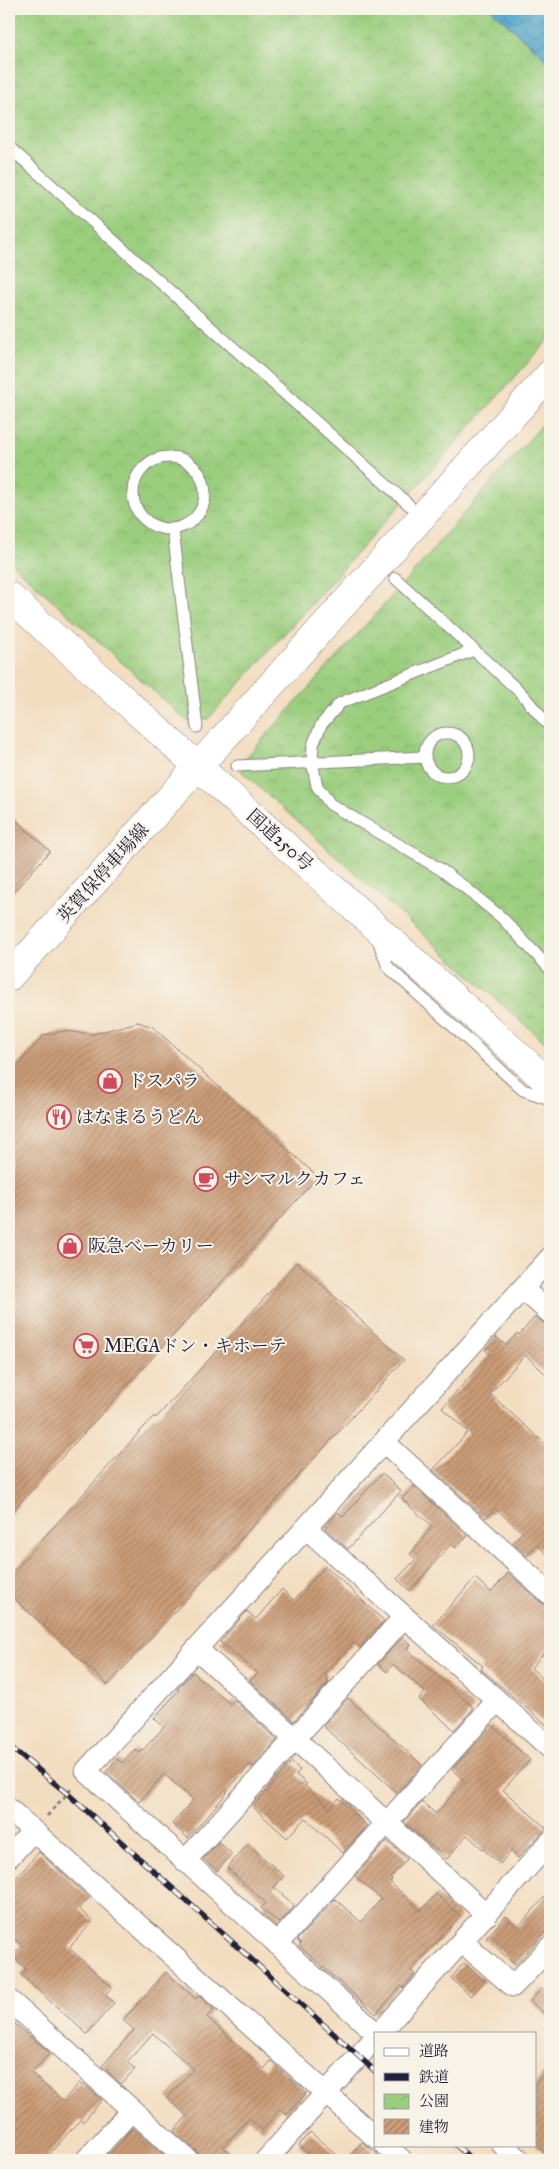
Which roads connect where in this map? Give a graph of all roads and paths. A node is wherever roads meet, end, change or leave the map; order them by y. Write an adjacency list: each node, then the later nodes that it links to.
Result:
1 (9, 147): 3 (lane)
2 (550, 374): 13 (main road, 英賀保停車場線)
3 (409, 505)
4 (173, 530): 4 (lane); 8 (lane)
5 (395, 578): 7 (lane)
6 (9, 596): 13 (main road, 国道250号)
7 (474, 650): 9 (lane); 11 (lane)
8 (197, 727)
9 (550, 727)
10 (424, 757): 10 (lane); 11 (lane)
11 (312, 762): 12 (lane); 15 (lane)
12 (237, 766)
13 (198, 768): 14 (main road, 国道250号); 16 (main road, 英賀保停車場線)
14 (370, 920): 17 (main road, 国道250号); 18 (lane)
15 (550, 969)
16 (9, 977)
17 (550, 1084)
18 (550, 1099)
19 (550, 1258): 20 (street)
20 (523, 1289): 21 (street); 22 (street)
21 (550, 1313)
22 (384, 1442): 23 (street); 24 (street)
23 (306, 1528): 25 (street); 26 (street)
24 (550, 1594)
25 (404, 1617): 27 (street); 28 (street)
26 (197, 1649): 28 (street); 30 (street)
27 (497, 1701): 29 (street); 32 (street)
28 (295, 1739): 32 (street); 36 (street)
29 (550, 1748)
30 (86, 1771): 33 (path); 36 (street)
31 (9, 1809): 33 (street)
32 (386, 1823): 37 (street); 39 (street)
33 (33, 1831): 35 (street); 45 (street)
34 (550, 1842): 37 (street)
35 (9, 1857)
36 (186, 1861): 39 (street)
37 (486, 1915): 38 (street)
38 (462, 1942): 40 (street); 43 (street)
39 (277, 1944): 42 (street)
40 (550, 1947)
41 (9, 2000): 46 (street)
42 (375, 2032)
43 (381, 2032)
44 (374, 2039): 45 (street)
45 (326, 2093): 47 (street); 52 (street)
46 (132, 2110): 50 (street); 51 (street)
47 (374, 2136)
48 (386, 2146): 53 (street)
49 (504, 2146): 54 (street)
50 (86, 2160)
51 (188, 2160)
52 (266, 2160)
53 (402, 2160)
54 (520, 2160)

